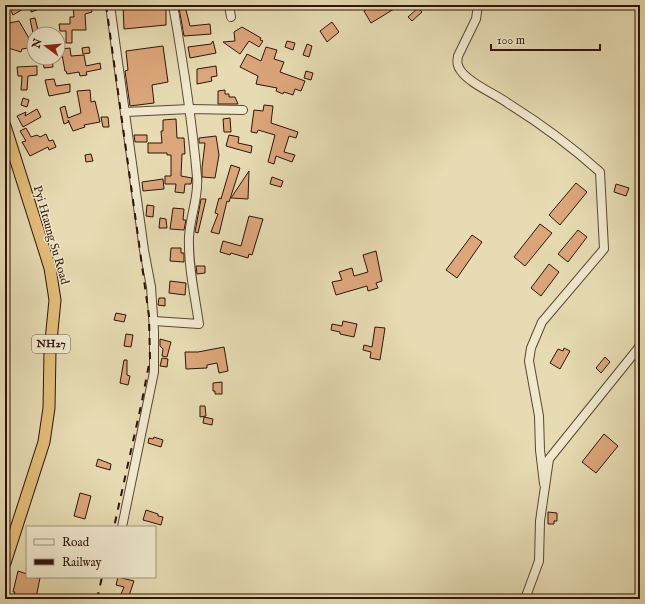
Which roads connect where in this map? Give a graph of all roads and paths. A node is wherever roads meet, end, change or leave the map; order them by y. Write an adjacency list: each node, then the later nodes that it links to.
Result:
1 (110, 5): 8 (street)
2 (174, 5): 6 (street)
3 (229, 5): 5 (street)
4 (478, 5): 12 (street)
5 (231, 17)
6 (190, 109): 7 (street); 8 (street); 10 (street)
7 (243, 110)
8 (125, 112): 10 (street)
9 (5, 126): 14 (highway, Pyi Htaung Su Road / NH27)
10 (154, 321): 13 (street)
11 (640, 346): 12 (street)
12 (544, 484): 15 (street)
13 (122, 526)
14 (5, 563)
15 (525, 599)

